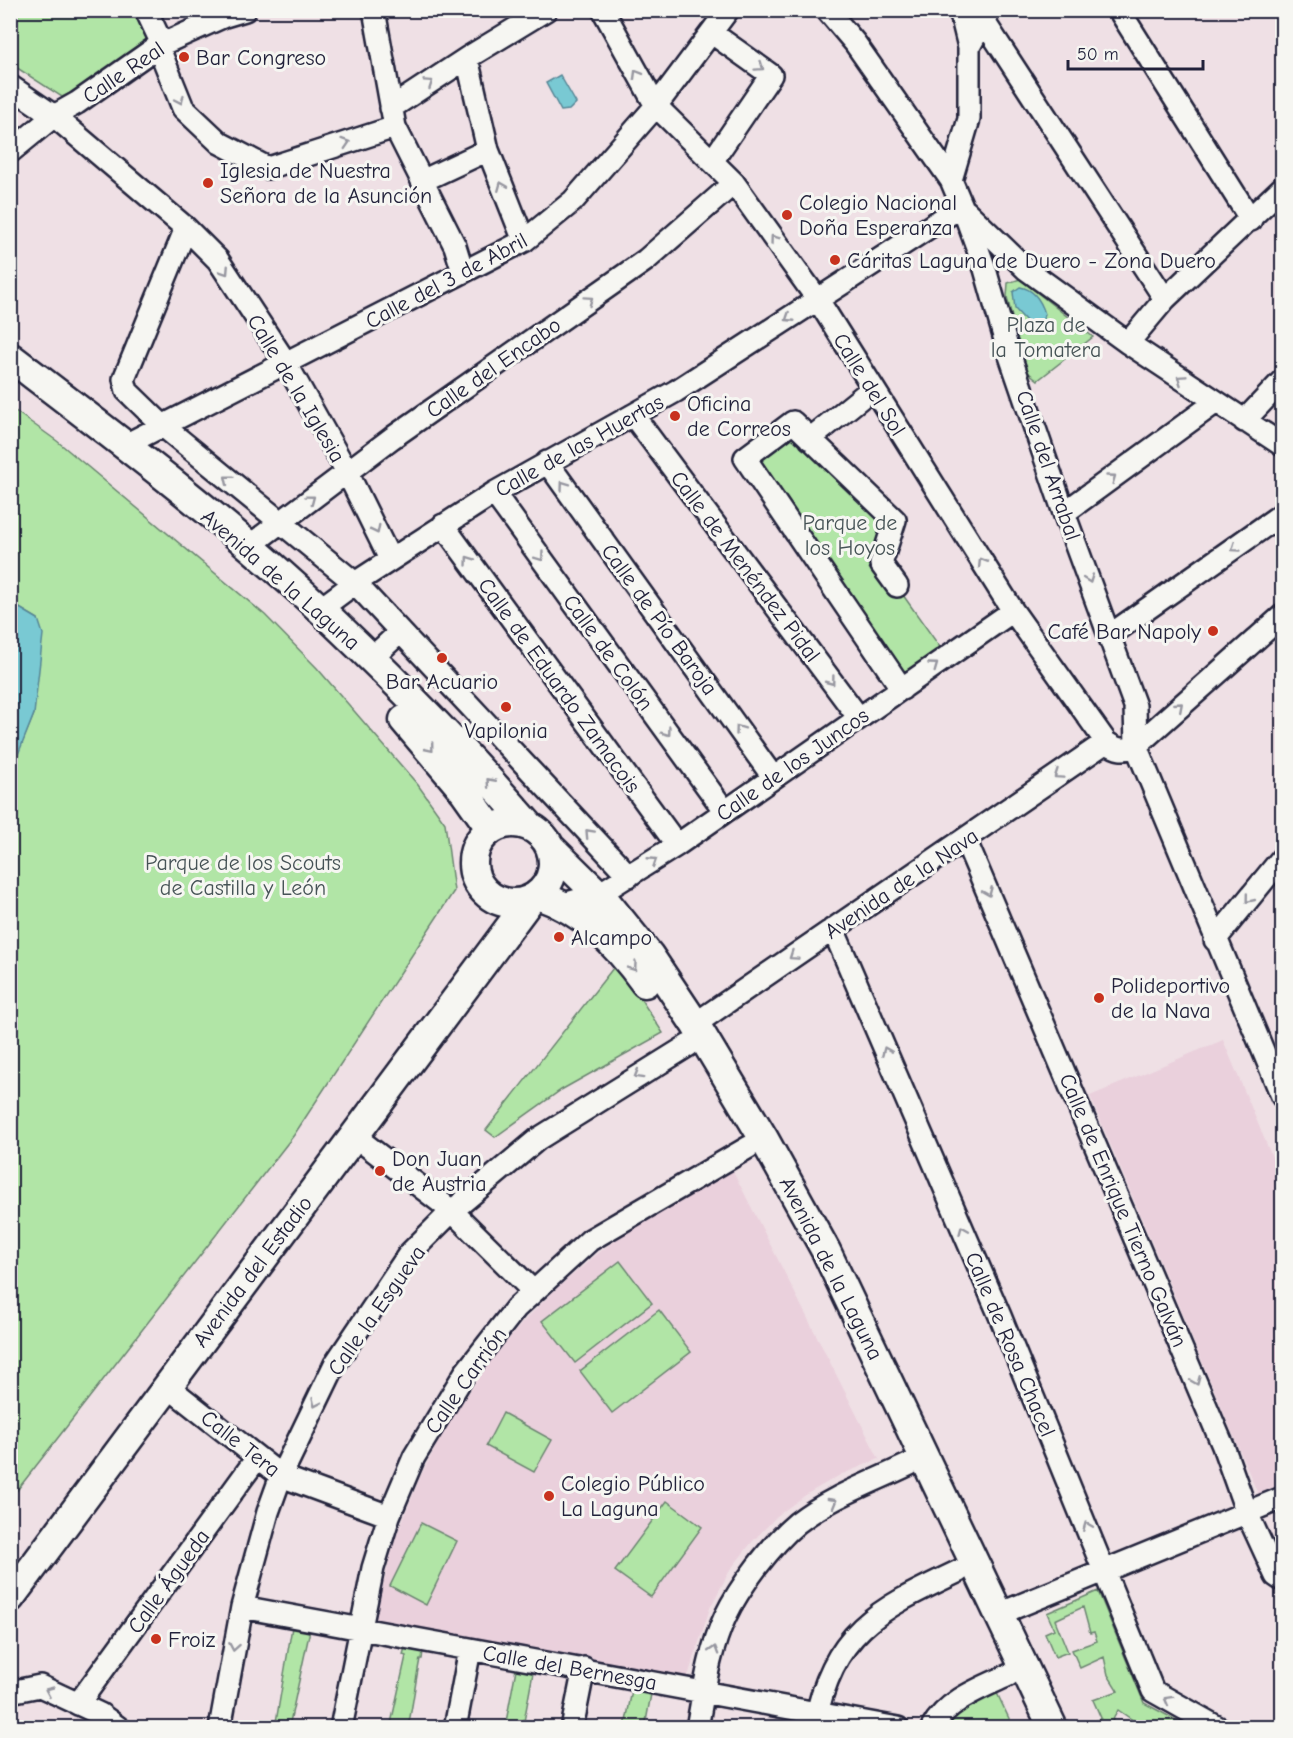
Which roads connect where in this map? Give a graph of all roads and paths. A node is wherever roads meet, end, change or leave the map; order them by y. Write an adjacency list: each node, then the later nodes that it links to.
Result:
1 (146, 10): 12 (street)
2 (245, 10): 12 (street, Calle Real)
3 (374, 10): 18 (street)
4 (546, 10): 14 (street)
5 (603, 10): 16 (street, Calle del Sol, one-way to 5)
6 (728, 10): 11 (street, Calle del 3 de Abril)
7 (827, 10): 22 (street, Calle del Arrabal)
8 (960, 10): 13 (street)
9 (1119, 10): 27 (street)
10 (986, 15): 13 (street); 33 (street)
11 (712, 33): 16 (street, Calle del 3 de Abril); 21 (street, one-way to 21)
12 (160, 45): 17 (street, Calle Real); 18 (street, one-way to 18)
13 (969, 46): 22 (street)
14 (466, 58): 18 (street, one-way to 14); 19 (street)
15 (10, 86): 17 (street, Calle de la Iglesia)
16 (656, 106): 21 (street, Calle del Sol); 29 (street, Calle del 3 de Abril)
17 (54, 116): 20 (street, Calle Real); 28 (street, Calle de la Iglesia)
18 (393, 118): 23 (street)
19 (488, 150): 23 (street); 29 (street, one-way to 19)
20 (10, 152)
21 (713, 160): 24 (street, Calle del Sol)
22 (951, 180): 26 (street, Calle del Arrabal)
23 (422, 181): 32 (street)
24 (734, 183): 34 (street, Calle del Sol, one-way to 24); 49 (street, Calle del Encabo, one-way to 24)
25 (1282, 188): 27 (street)
26 (962, 206): 30 (street); 31 (street, Calle del Arrabal); 34 (street, Calle de las Huertas)
27 (1251, 220): 33 (street)
28 (186, 228): 37 (street, Calle de la Iglesia, one-way to 37); 44 (street, Avenida de la Laguna)
29 (524, 241): 32 (street, Calle del 3 de Abril)
30 (1017, 259): 31 (street); 35 (street)
31 (986, 269): 51 (street, Calle del Arrabal)
32 (463, 272): 37 (street, Calle del 3 de Abril)
33 (1165, 299): 35 (street)
34 (818, 300): 40 (street, Calle del Sol); 42 (street, Calle de las Huertas, one-way to 42)
35 (1128, 343): 41 (street, one-way to 35)
36 (10, 357): 46 (street, Avenida de la Laguna)
37 (286, 363): 44 (street, Calle del 3 de Abril); 49 (street, Calle de la Iglesia)
38 (10, 375): 72 (street, Avenida de la Laguna, one-way to 72)
39 (1282, 381): 43 (street)
40 (873, 388): 45 (street); 60 (street, Calle del Sol, one-way to 40)
41 (1216, 402): 43 (street); 51 (street, one-way to 41)
42 (633, 415): 48 (street, Calle de las Huertas); 66 (street, Calle de Menéndez Pidal, one-way to 66)
43 (1244, 421): 47 (street)
44 (164, 426): 46 (street, Calle del 3 de Abril); 53 (street, Avenida de la Laguna, one-way to 44)
45 (810, 439): 58 (street); 65 (street)
46 (126, 445): 55 (street, Avenida de la Laguna)
47 (1282, 445)
48 (547, 462): 50 (street, Calle de las Huertas); 69 (street, Calle de Pío Baroja, one-way to 48)
49 (347, 472): 53 (street, Calle del Encabo, one-way to 49); 56 (street, Calle de la Iglesia, one-way to 56)
50 (494, 493): 54 (street, Calle de las Huertas); 70 (street, Calle de Colón, one-way to 70)
51 (1064, 513): 63 (street, Calle del Arrabal, one-way to 63)
52 (1282, 514): 63 (street, one-way to 63)
53 (281, 522): 55 (street, Calle del Encabo); 57 (street, Avenida de la Laguna)
54 (443, 525): 56 (street, Calle de las Huertas); 74 (street, Calle de Eduardo Zamacois, one-way to 54)
55 (248, 547): 59 (street, Avenida de la Laguna)
56 (390, 559): 57 (street, Calle de las Huertas)
57 (355, 583): 59 (street, Calle de las Huertas); 62 (street, Avenida de la Laguna)
58 (897, 586)
59 (320, 609): 64 (street, Avenida de la Laguna)
60 (1014, 611): 65 (street, Calle de los Juncos, one-way to 60); 67 (street, Calle del Sol)
61 (1282, 616): 68 (street, one-way to 61)
62 (400, 632): 64 (street); 77 (street, Avenida de la Laguna, one-way to 62)
63 (1110, 635): 68 (street, Calle del Arrabal)
64 (371, 659): 71 (street, Avenida de la Laguna, one-way to 64)
65 (902, 689): 66 (street, Calle de los Juncos)
66 (859, 718): 69 (street, Calle de los Juncos)
67 (1106, 742): 68 (street); 73 (street, Avenida de la Nava, one-way to 73)
68 (1136, 746): 82 (street)
69 (773, 777): 70 (street, Calle de los Juncos)
70 (724, 810): 74 (street, Calle de los Juncos)
71 (529, 825): 72 (street); 75 (street)
72 (491, 829): 78 (street)
73 (965, 839): 81 (street, Avenida de la Nava); 95 (street, Calle de Enrique Tierno Galván, one-way to 95)
74 (677, 844): 77 (street, Calle de los Juncos, one-way to 74)
75 (550, 847): 79 (street, Avenida de la Laguna); 80 (street)
76 (1282, 858): 82 (street, one-way to 82)
77 (629, 876): 79 (street, Calle de los Juncos)
78 (488, 894): 80 (street); 83 (street)
79 (598, 894): 80 (street, Calle de los Juncos); 84 (street, Avenida de la Laguna)
80 (543, 899): 83 (street, Avenida del Estadio); 84 (street, Avenida de la Laguna, one-way to 84)
81 (833, 929): 84 (street, Avenida de la Nava, one-way to 84); 97 (street, Calle de Rosa Chacel, one-way to 81)
82 (1215, 940): 85 (street)
83 (494, 946): 86 (street, Avenida del Estadio)
84 (692, 1034): 87 (street, Avenida de la Laguna); 88 (street, Calle la Esgueva, one-way to 88); 102 (street, Avenida de la Laguna)
85 (1280, 1080)
86 (354, 1135): 88 (street); 90 (street, Avenida del Estadio)
87 (749, 1147): 89 (street, Calle Carrión); 92 (street, Avenida de la Laguna)
88 (452, 1211): 89 (street); 93 (street, Calle la Esgueva, one-way to 93)
89 (533, 1291): 96 (street, Calle Carrión)
90 (166, 1385): 91 (street, Calle Tera); 100 (street, Avenida del Estadio)
91 (257, 1458): 93 (street, Calle Tera); 109 (street, Calle Águeda)
92 (910, 1464): 98 (street, Avenida de la Laguna); 108 (street, one-way to 92)
93 (281, 1476): 96 (street, Calle Tera); 101 (street, Calle la Esgueva)
94 (1282, 1498): 95 (street)
95 (1247, 1513): 97 (street); 99 (street, Calle de Enrique Tierno Galván)
96 (389, 1516): 103 (street, Calle Carrión)
97 (1104, 1569): 102 (street); 121 (street, Calle de Rosa Chacel, one-way to 97)
98 (959, 1571): 106 (street, Avenida de la Laguna); 110 (street)
99 (1282, 1580)
100 (10, 1598)
101 (242, 1607): 103 (street, Calle del Bernesga); 112 (street, Calle la Esgueva, one-way to 112)
102 (999, 1614): 120 (street, Avenida de la Laguna)
103 (359, 1629): 104 (street, Calle del Bernesga); 113 (street, Calle Carrión)
104 (470, 1649): 105 (street, Calle del Bernesga); 114 (street)
105 (584, 1668): 108 (street, Calle del Bernesga); 115 (street)
106 (1009, 1675): 118 (street); 119 (street, Avenida de la Laguna)
107 (10, 1692): 109 (street, one-way to 107)
108 (704, 1693): 110 (street, Calle del Bernesga); 116 (street)
109 (78, 1704): 111 (street)
110 (816, 1721): 117 (street, Calle del Bernesga)
111 (119, 1728)
112 (220, 1728)
113 (341, 1728)
114 (455, 1728)
115 (572, 1728)
116 (697, 1728)
117 (898, 1728)
118 (932, 1728)
119 (1034, 1728)
120 (1053, 1728)
121 (1219, 1728)

